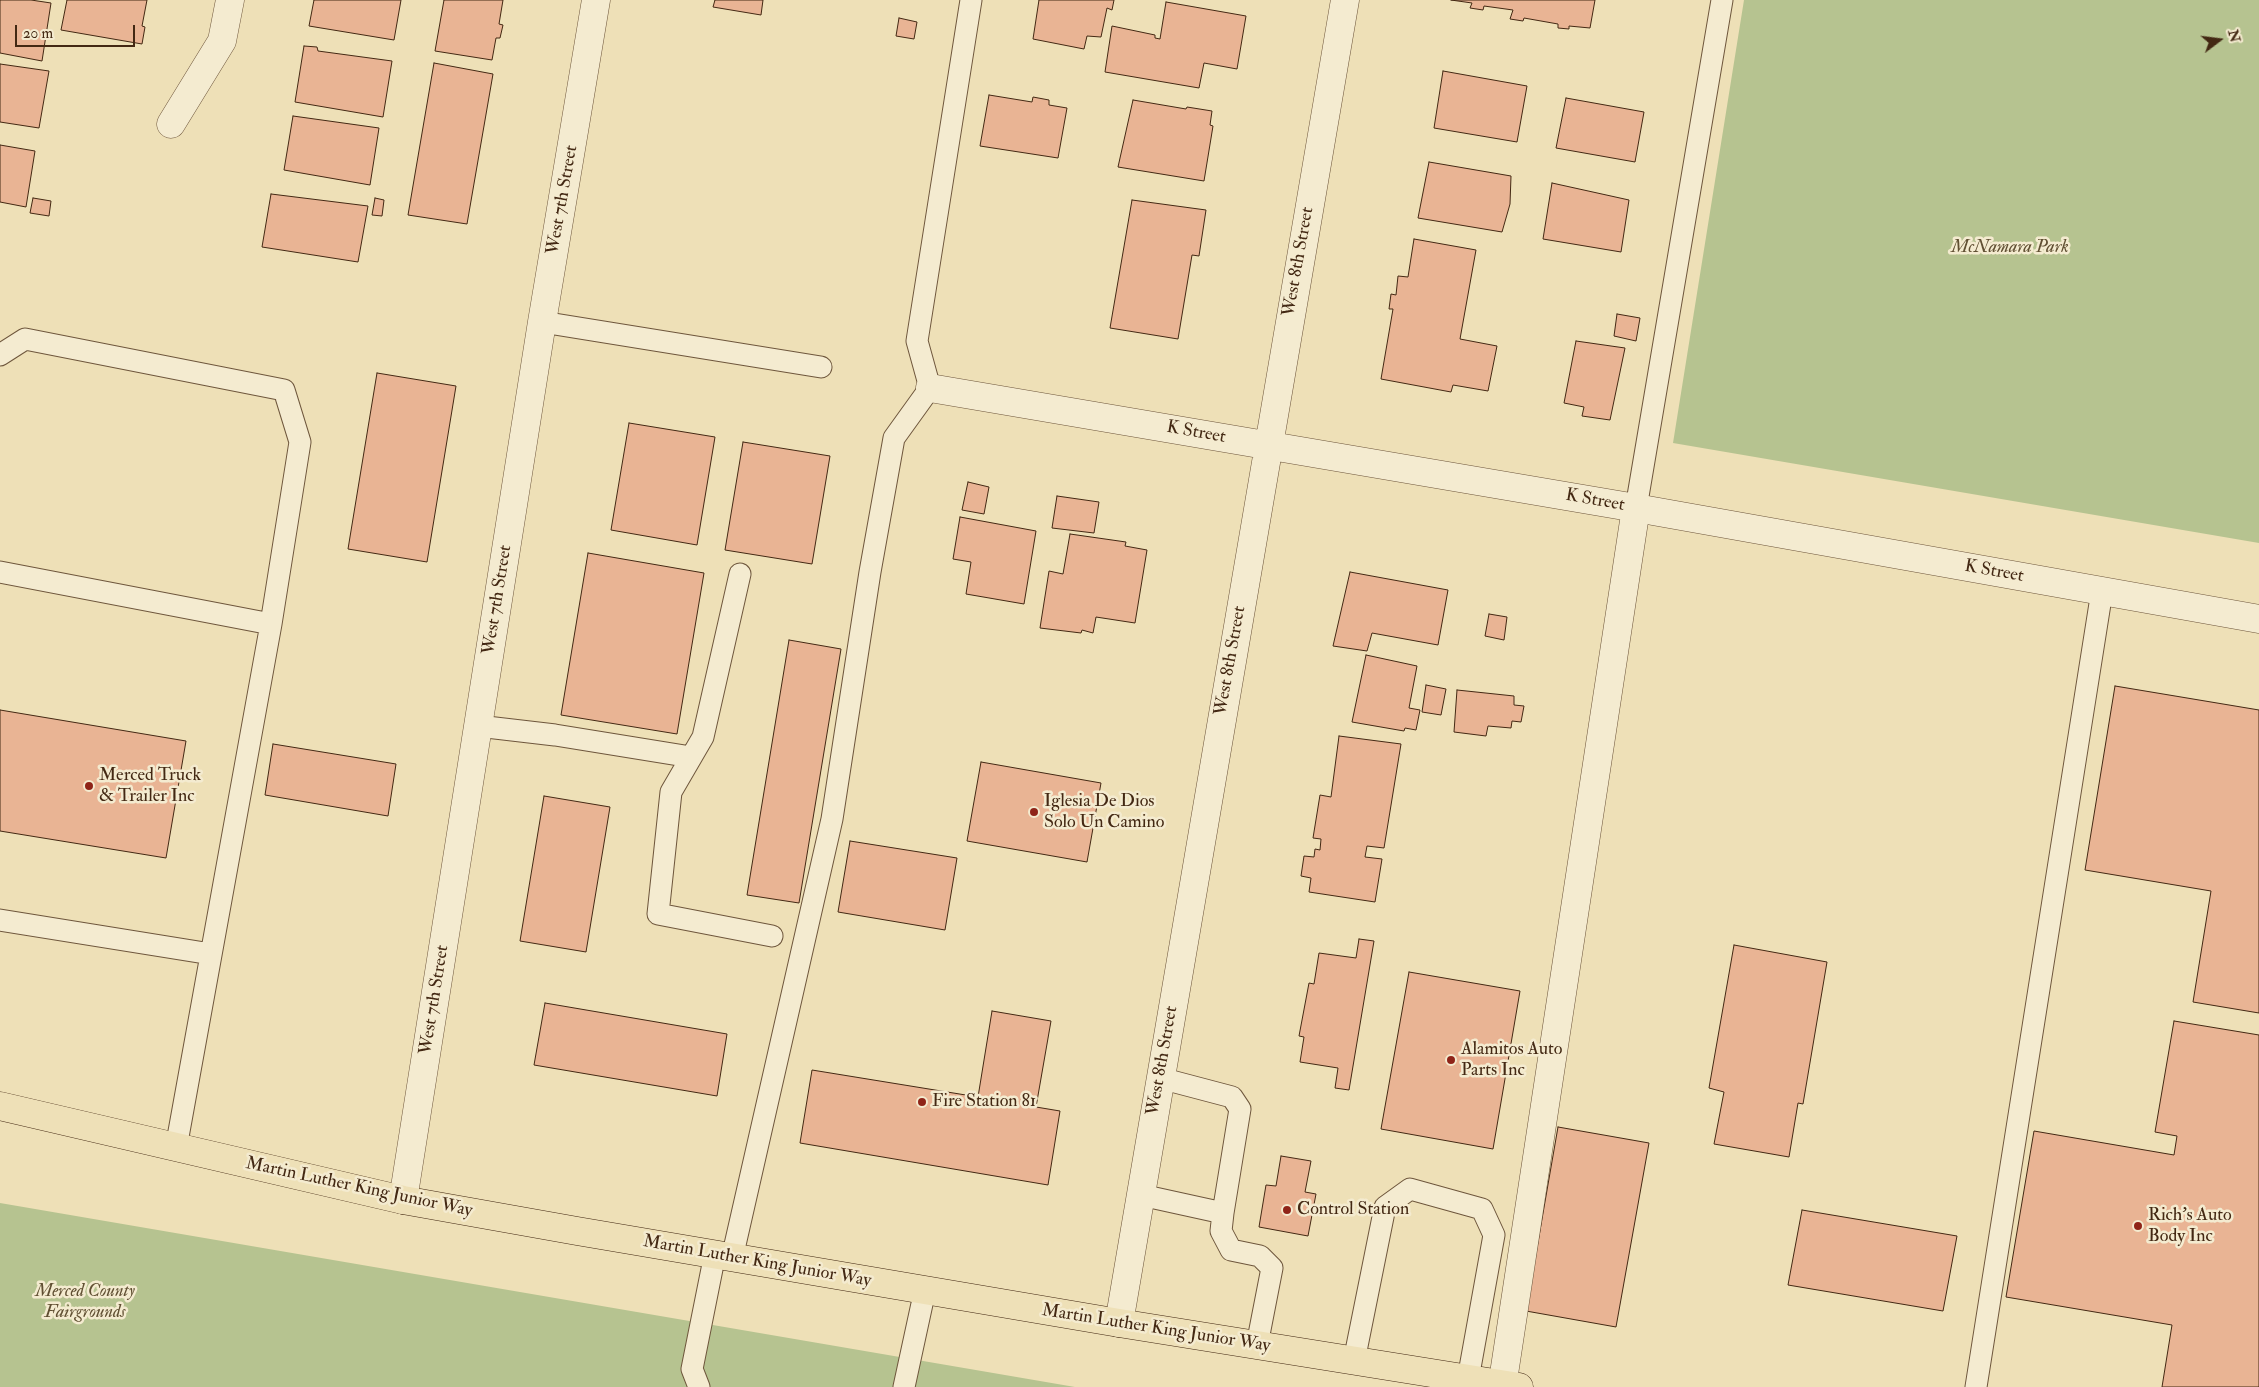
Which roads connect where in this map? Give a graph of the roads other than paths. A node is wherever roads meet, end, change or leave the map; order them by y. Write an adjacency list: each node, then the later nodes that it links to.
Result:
1 (230, 0): 6 (street)
2 (596, 0): 7 (street, West 7th Street)
3 (971, 0): 10 (lane)
4 (1345, 0): 11 (street, West 8th Street)
5 (1722, 0): 12 (lane)
6 (171, 124)
7 (542, 322): 9 (lane); 18 (street, West 7th Street)
8 (0, 355): 17 (lane)
9 (821, 367)
10 (930, 388): 11 (street, K Street); 29 (lane)
11 (1267, 445): 12 (street, K Street); 23 (street, West 8th Street)
12 (1636, 508): 15 (street, K Street); 35 (street)
13 (0, 572): 17 (lane)
14 (740, 574): 19 (lane)
15 (2102, 591): 16 (street, K Street); 38 (lane)
16 (2259, 619)
17 (271, 624): 22 (lane)
18 (478, 726): 19 (lane); 27 (street, West 7th Street)
19 (691, 757): 21 (lane)
20 (0, 920): 22 (lane)
21 (772, 936)
22 (211, 954): 25 (lane)
23 (1160, 1078): 26 (street, West 8th Street); 28 (lane)
24 (0, 1106): 25 (highway, Martin Luther King Junior Way)
25 (176, 1148): 27 (highway, Martin Luther King Junior Way)
26 (1141, 1195): 28 (lane); 31 (street, West 8th Street)
27 (403, 1200): 29 (highway, Martin Luther King Junior Way)
28 (1223, 1213): 32 (lane)
29 (723, 1256): 30 (highway, Martin Luther King Junior Way); 36 (lane)
30 (925, 1290): 31 (highway, Martin Luther King Junior Way); 37 (lane)
31 (1119, 1323): 32 (highway, Martin Luther King Junior Way)
32 (1257, 1345): 33 (highway, Martin Luther King Junior Way)
33 (1354, 1361): 34 (highway, Martin Luther King Junior Way); 34 (lane)
34 (1468, 1379): 35 (highway, Martin Luther King Junior Way)
35 (1508, 1386)
36 (699, 1387)
37 (904, 1387)
38 (1976, 1387)

